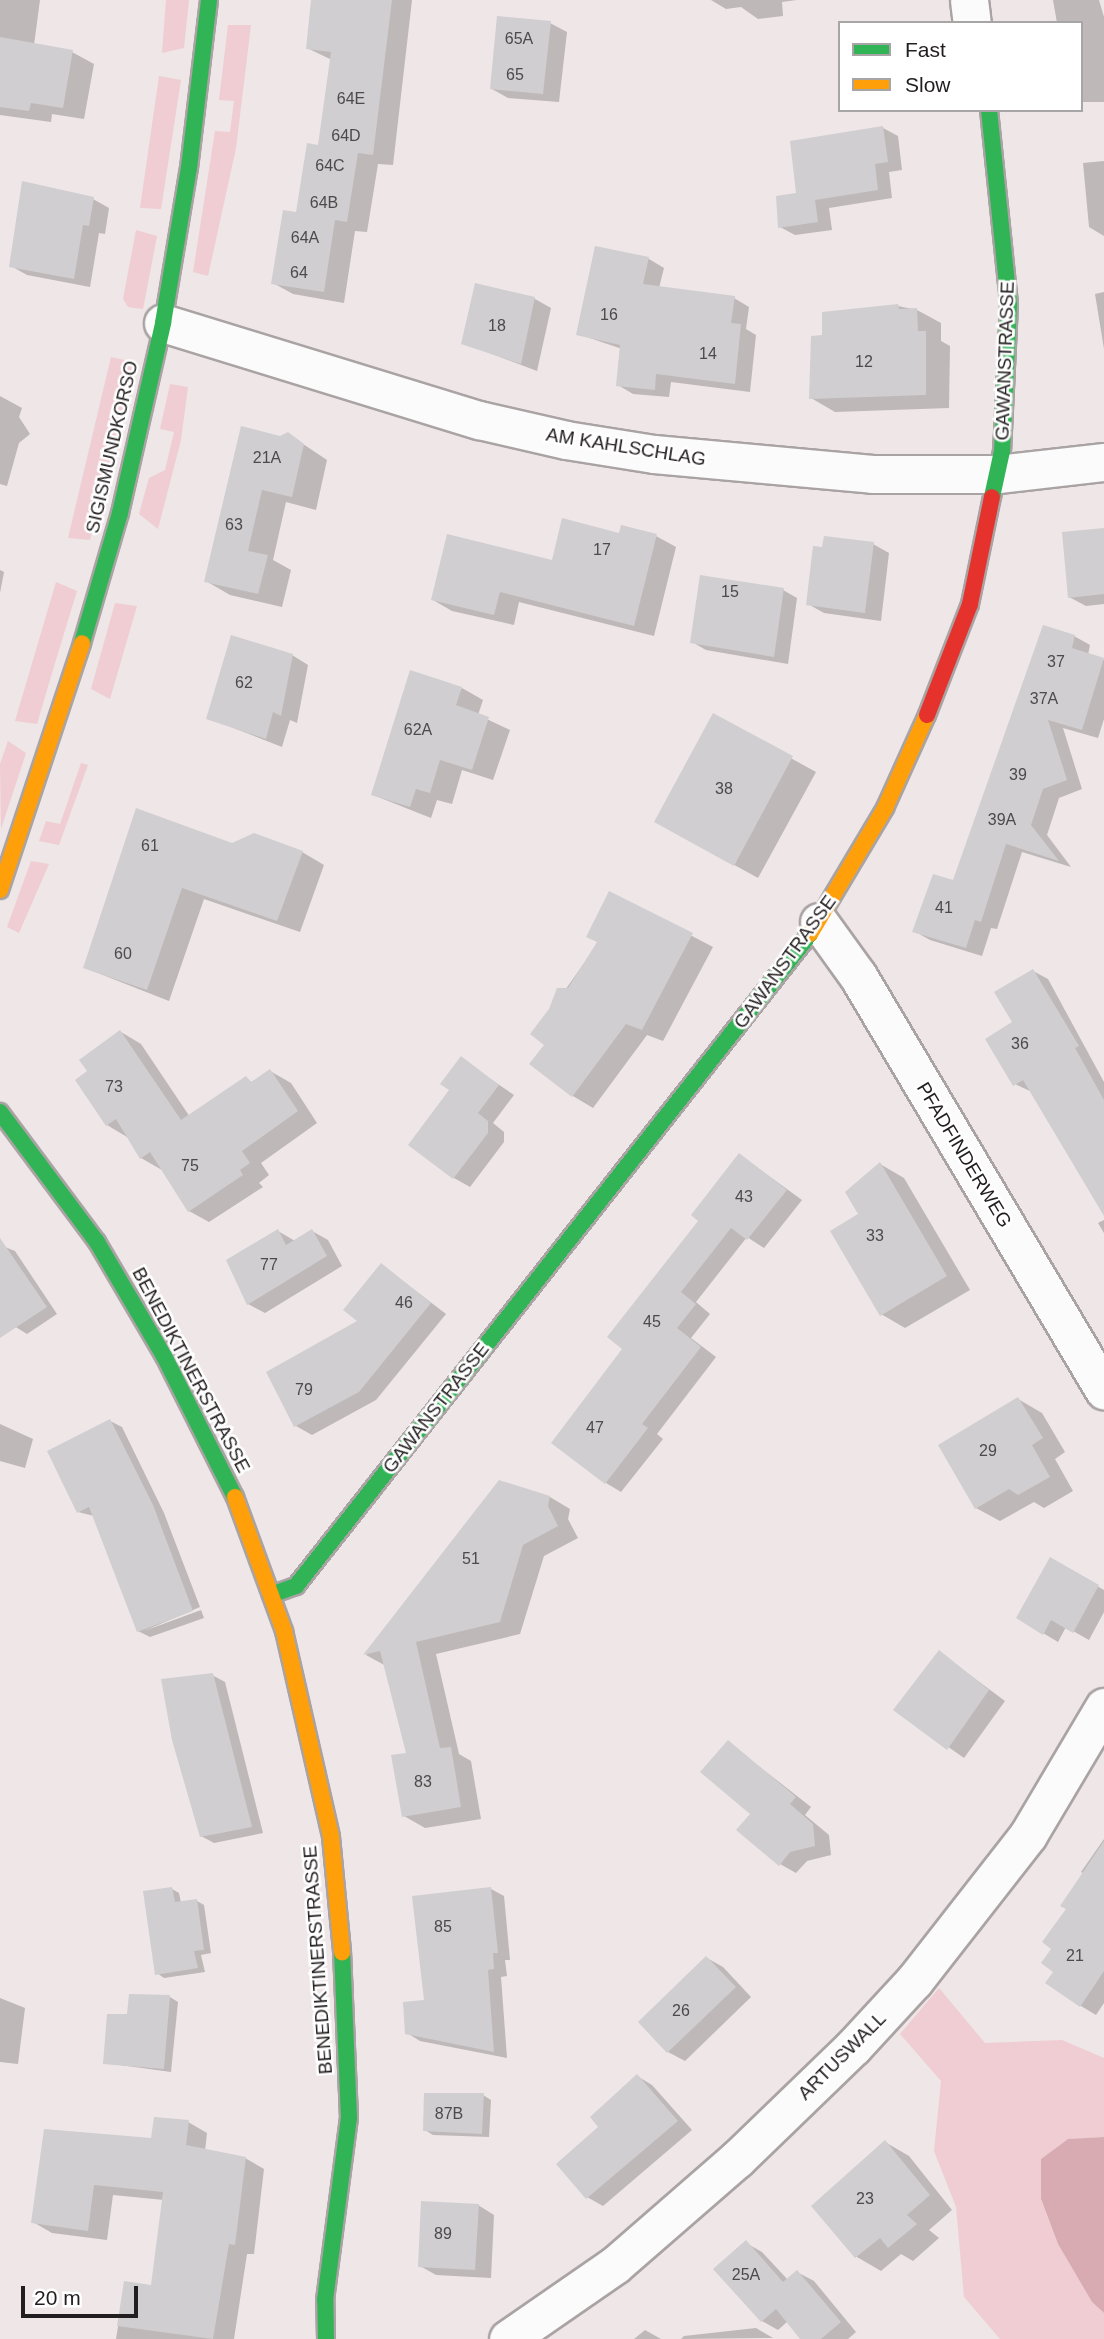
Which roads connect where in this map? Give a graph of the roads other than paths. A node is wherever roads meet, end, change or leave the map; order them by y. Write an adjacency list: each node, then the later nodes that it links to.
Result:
1 (209, 0): 5 (street, SIGISMUNDKORSO)
2 (969, 0): 3 (street)
3 (972, 21)
4 (989, 112): 7 (street, GAWANSTRASSE)
5 (163, 323): 7 (street, AM KAHLSCHLAG); 8 (street, SIGISMUNDKORSO)
6 (1104, 463): 7 (street, AM KAHLSCHLAG)
7 (998, 474): 9 (street, GAWANSTRASSE)
8 (0, 890)
9 (819, 922): 11 (street, PFADFINDERWEG); 12 (street, GAWANSTRASSE)
10 (0, 1112): 12 (street, BENEDIKTINERSTRASSE)
11 (1104, 1390)
12 (271, 1595): 14 (street, BENEDIKTINERSTRASSE)
13 (1104, 1707): 15 (street, ARTUSWALL)
14 (326, 2339)
15 (508, 2339)

